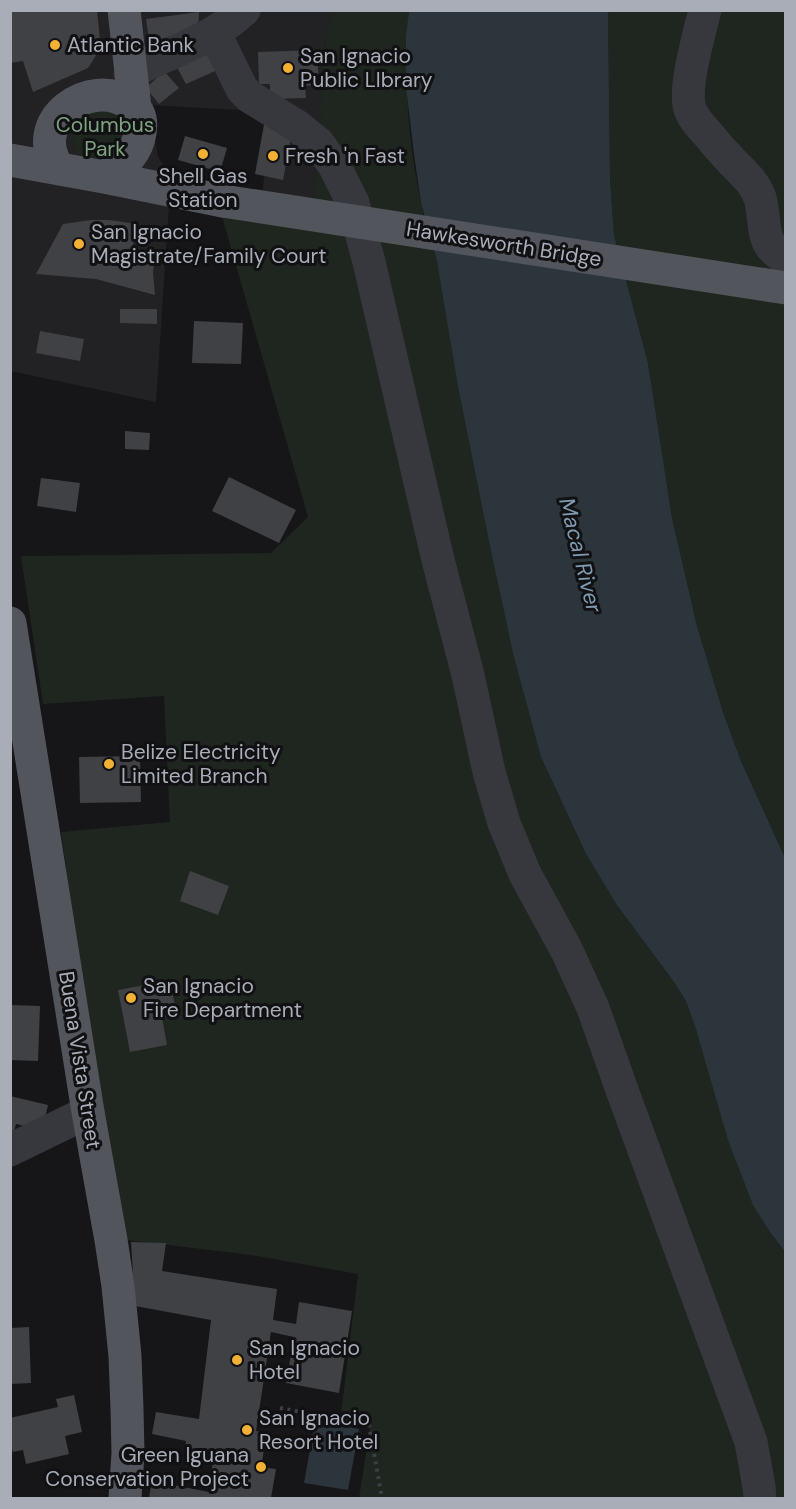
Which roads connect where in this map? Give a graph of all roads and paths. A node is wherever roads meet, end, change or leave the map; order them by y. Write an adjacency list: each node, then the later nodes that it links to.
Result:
1 (124, 10): 5 (main road)
2 (244, 10): 4 (street)
3 (705, 10): 10 (street)
4 (214, 33): 5 (street); 18 (street)
5 (130, 74): 6 (main road)
6 (135, 108): 8 (main road); 9 (main road)
7 (10, 160): 8 (main road)
8 (59, 169): 9 (main road)
9 (104, 177): 11 (main road, Hawkesworth Bridge, bridge)
10 (786, 258)
11 (786, 288)
12 (12, 643): 13 (main road, Buena Vista Street)
13 (88, 1112): 14 (street); 16 (main road, Buena Vista Street)
14 (10, 1150)
15 (280, 1408): 17 (path)
16 (125, 1498)
17 (382, 1498)
18 (760, 1498)

